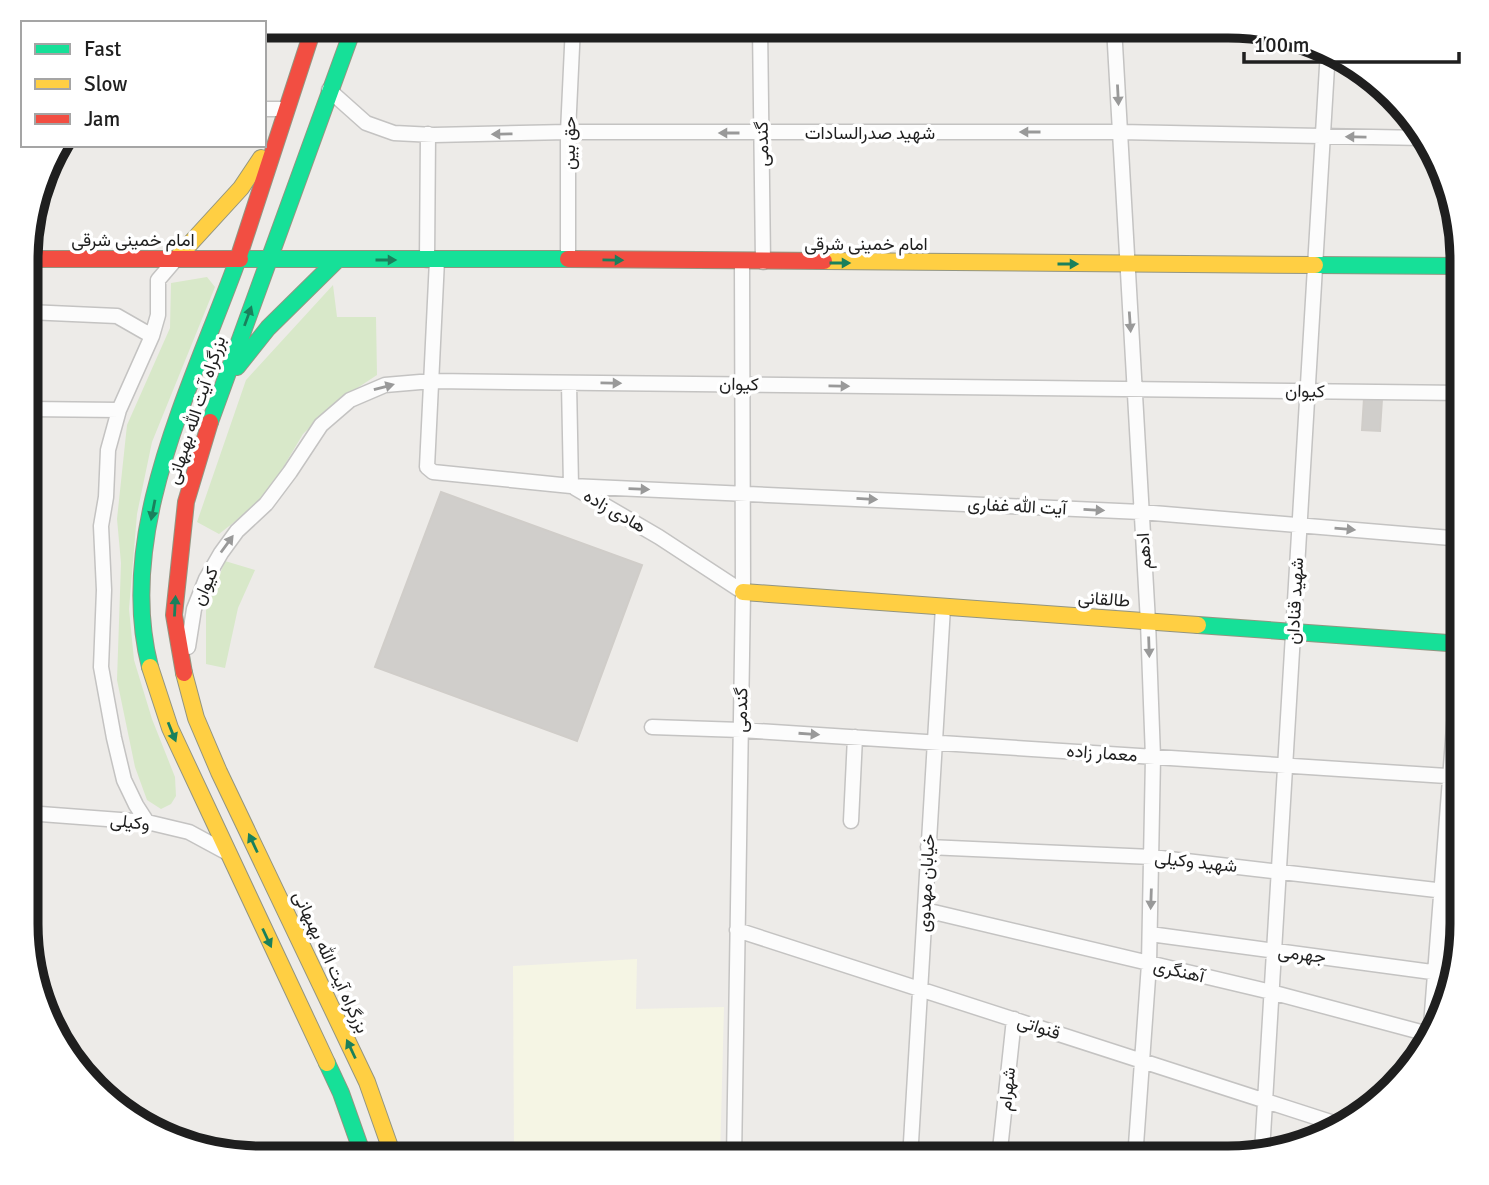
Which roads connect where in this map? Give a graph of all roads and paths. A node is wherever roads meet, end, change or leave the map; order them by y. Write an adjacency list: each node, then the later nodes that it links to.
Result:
1 (310, 38): 9 (main road, بزرگراه آیت الله بهبهانی)
2 (349, 38): 7 (main road, بزرگراه آیت الله بهبهانی)
3 (572, 38): 11 (street, حق بین)
4 (760, 39): 13 (street, گندمی)
5 (1115, 39): 12 (street, ادهم, one-way to 12)
6 (1327, 61): 15 (street, شهید قنادان)
7 (329, 90): 14 (street, شهید صدرالسادات); 20 (main road, بزرگراه آیت الله بهبهانی)
8 (266, 109): 9 (street)
9 (287, 109): 10 (main road, بزرگراه آیت الله بهبهانی)
10 (280, 131): 18 (main road); 19 (main road, بزرگراه آیت الله بهبهانی)
11 (568, 132): 13 (street, شهید صدرالسادات, one-way to 11); 14 (street, شهید صدرالسادات, one-way to 14); 23 (street, حق بین)
12 (1119, 132): 13 (street, شهید صدرالسادات, one-way to 13); 15 (street, شهید صدرالسادات); 26 (street, ادهم)
13 (762, 133): 25 (street, گندمی)
14 (428, 135): 22 (street)
15 (1323, 136): 16 (street, شهید صدرالسادات, one-way to 15); 27 (street, شهید قنادان)
16 (1414, 138)
17 (38, 259): 18 (main road, امام خمینی شرقی)
18 (176, 259): 19 (main road, امام خمینی شرقی); 30 (street)
19 (238, 260): 20 (main road, امام خمینی شرقی); 63 (main road, بزرگراه آیت الله بهبهانی, one-way to 63)
20 (268, 260): 21 (main road, امام خمینی شرقی); 37 (main road, بزرگراه آیت الله بهبهانی, one-way to 20)
21 (337, 260): 22 (main road, امام خمینی شرقی, one-way to 22); 37 (main road)
22 (432, 260): 23 (main road, امام خمینی شرقی); 31 (street)
23 (568, 260): 24 (main road, امام خمینی شرقی, one-way to 24)
24 (742, 262): 25 (main road, امام خمینی شرقی); 33 (street, گندمی)
25 (763, 262): 26 (main road, امام خمینی شرقی, one-way to 26)
26 (1126, 264): 27 (main road, امام خمینی شرقی); 34 (street, ادهم, one-way to 34)
27 (1315, 265): 28 (main road, امام خمینی شرقی); 35 (street, شهید قنادان)
28 (1450, 266)
29 (38, 312): 30 (street)
30 (152, 336): 39 (street)
31 (432, 381): 32 (street, کیوان); 40 (street, هادی زاده); 50 (street, کیوان, one-way to 31)
32 (569, 383): 33 (street, کیوان, one-way to 33); 40 (street)
33 (743, 384): 34 (street, کیوان, one-way to 34); 41 (street, گندمی)
34 (1134, 389): 35 (street, کیوان); 42 (street, ادهم)
35 (1307, 391): 36 (street, کیوان); 43 (street, شهید قنادان)
36 (1450, 393)
37 (218, 399): 50 (main road, بزرگراه آیت الله بهبهانی, one-way to 37)
38 (38, 409): 39 (street)
39 (119, 410): 60 (street)
40 (571, 486): 41 (street, آیت الله غفاری, one-way to 41); 45 (street, هادی زاده)
41 (743, 493): 42 (street, آیت الله غفاری, one-way to 42); 45 (street, گندمی)
42 (1141, 512): 43 (street, آیت الله غفاری); 47 (street, ادهم)
43 (1299, 525): 44 (street, آیت الله غفاری, one-way to 44); 48 (street, شهید قنادان)
44 (1450, 537)
45 (743, 592): 46 (main road, طالقانی); 52 (street, گندمی)
46 (943, 607): 47 (main road, طالقانی); 54 (street, خیابان مهدوی)
47 (1148, 622): 48 (main road, طالقانی); 55 (street, ادهم, one-way to 55)
48 (1293, 632): 49 (main road, طالقانی); 56 (street, شهید قنادان)
49 (1450, 643)
50 (185, 677): 81 (main road, بزرگراه آیت الله بهبهانی, one-way to 50)
51 (652, 727): 52 (street, معمار زاده)
52 (741, 730): 53 (street, معمار زاده, one-way to 53); 69 (street, گندمی)
53 (855, 737): 54 (street, معمار زاده); 59 (street)
54 (934, 742): 55 (street, معمار زاده); 62 (street, خیابان مهدوی)
55 (1153, 757): 56 (street, معمار زاده); 64 (street, ادهم)
56 (1285, 765): 57 (street, معمار زاده); 65 (street, شهید قنادان)
57 (1450, 776)
58 (39, 814): 60 (street, وکیلی)
59 (852, 821)
60 (148, 822): 63 (street, وکیلی)
61 (1450, 822): 66 (street)
62 (928, 847): 64 (street, شهید وکیلی); 68 (street, خیابان مهدوی)
63 (227, 853): 82 (main road, بزرگراه آیت الله بهبهانی, one-way to 82)
64 (1152, 857): 65 (street, شهید وکیلی); 70 (street, ادهم, one-way to 70)
65 (1278, 872): 66 (street, شهید وکیلی); 71 (street, شهید قنادان)
66 (1441, 890): 67 (street, شهید وکیلی); 73 (street)
67 (1450, 891)
68 (925, 910): 72 (street, آهنگری); 75 (street, خیابان مهدوی)
69 (737, 930): 75 (street, قنواتی); 88 (street, گندمی)
70 (1150, 934): 71 (street, جهرمی); 72 (street, ادهم)
71 (1273, 951): 73 (street, جهرمی); 76 (street, شهید قنادان)
72 (1149, 964): 76 (street, آهنگری); 80 (street, ادهم)
73 (1435, 972): 74 (street, جهرمی); 77 (street)
74 (1445, 974)
75 (920, 989): 78 (street, قنواتی); 89 (street, خیابان مهدوی)
76 (1271, 992): 79 (street, آهنگری); 83 (street, شهید قنادان)
77 (1432, 1013)
78 (1014, 1018): 80 (street, قنواتی); 90 (street, شهرام)
79 (1422, 1033)
80 (1142, 1061): 83 (street, قنواتی); 91 (street, ادهم)
81 (367, 1082): 82 (main road); 87 (main road, بزرگراه آیت الله بهبهانی)
82 (341, 1093): 86 (main road, بزرگراه آیت الله بهبهانی)
83 (1265, 1101): 84 (street, قنواتی); 85 (street, شهید قنادان)
84 (1330, 1122)
85 (1262, 1144)
86 (360, 1146)
87 (390, 1146)
88 (734, 1146)
89 (911, 1146)
90 (1000, 1146)
91 (1136, 1146)

